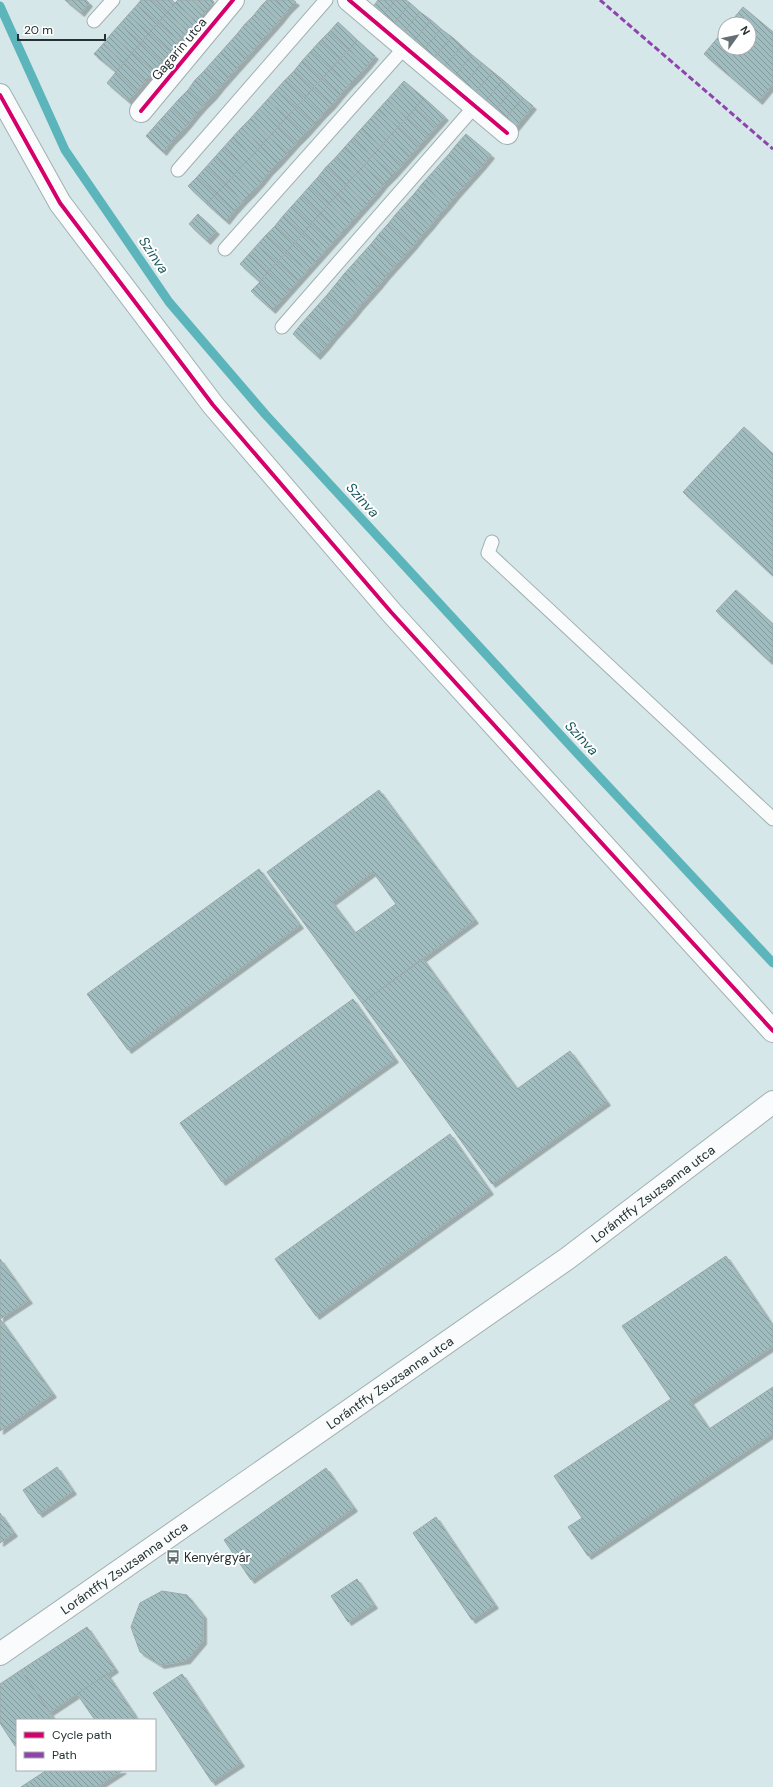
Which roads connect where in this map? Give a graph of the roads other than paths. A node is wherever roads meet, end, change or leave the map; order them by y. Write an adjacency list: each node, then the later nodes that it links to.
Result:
1 (113, 0): 5 (lane)
2 (233, 0): 9 (street, Gagarin utca)
3 (326, 0): 11 (lane)
4 (349, 0): 6 (street)
5 (94, 21)
6 (405, 47): 8 (street); 12 (lane)
7 (0, 95): 16 (street)
8 (475, 106): 10 (street); 13 (lane)
9 (141, 111)
10 (507, 133)
11 (178, 170)
12 (225, 249)
13 (282, 327)
14 (492, 542): 15 (lane)
15 (773, 819)
16 (773, 1031)
17 (773, 1102): 18 (street, Lorántffy Zsuzsanna utca)
18 (0, 1654)

